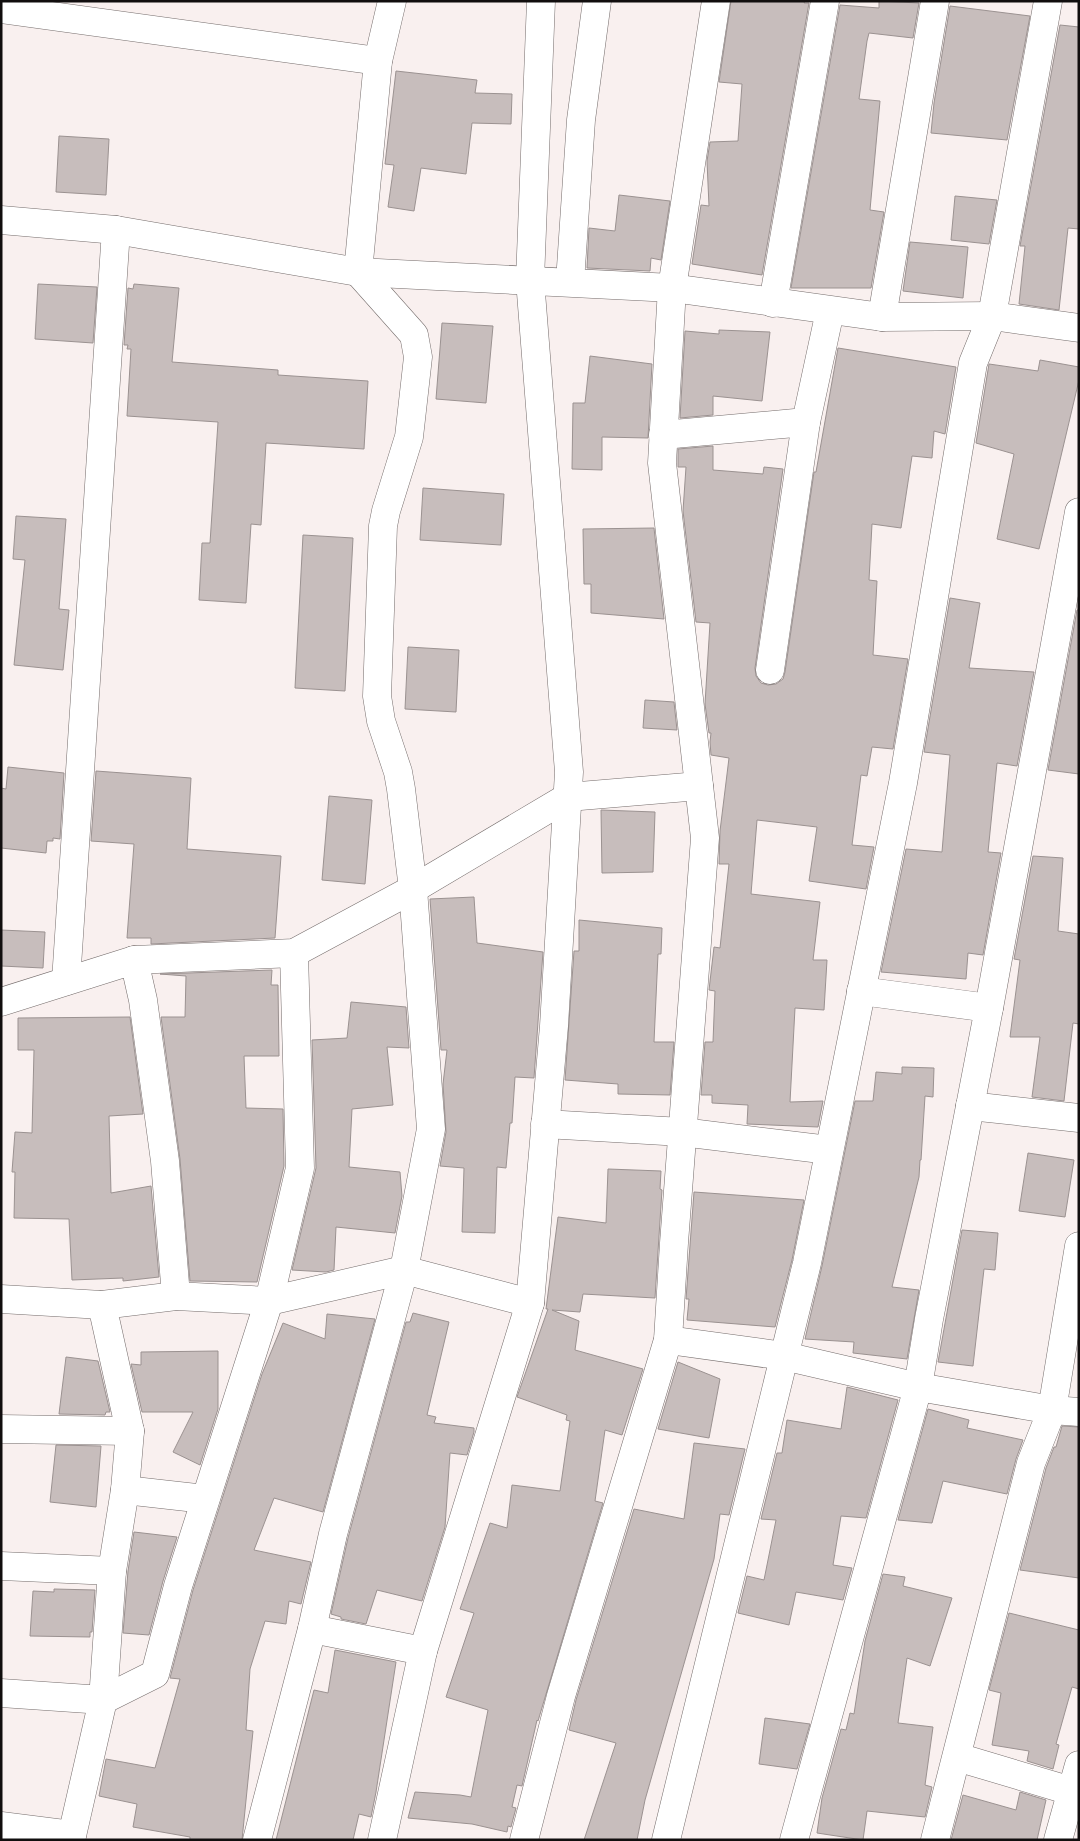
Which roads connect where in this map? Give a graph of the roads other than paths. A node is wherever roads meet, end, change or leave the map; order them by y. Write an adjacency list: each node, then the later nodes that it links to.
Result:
1 (392, 1): 9 (street)
2 (541, 1): 13 (street)
3 (597, 1): 14 (street)
4 (716, 1): 15 (street)
5 (824, 1): 16 (street)
6 (935, 1): 19 (street)
7 (1048, 1): 18 (street)
8 (1, 9): 9 (street)
9 (378, 61): 12 (street)
10 (1, 220): 11 (street)
11 (116, 230): 12 (street); 30 (street)
12 (358, 272): 13 (street); 27 (street)
13 (530, 280): 14 (street); 26 (street)
14 (570, 282): 15 (street)
15 (672, 288): 16 (street); 22 (street)
16 (772, 303): 17 (street)
17 (830, 311): 19 (street); 21 (street)
18 (992, 316): 19 (street); 20 (street); 31 (street)
19 (882, 317)
20 (1079, 328)
21 (806, 422): 22 (street); 24 (street)
22 (663, 435): 25 (street)
23 (1079, 512): 33 (street)
24 (770, 670)
25 (699, 786): 26 (street); 37 (street)
26 (568, 797): 27 (street); 36 (street)
27 (413, 889): 28 (street); 40 (street)
28 (294, 954): 29 (street); 43 (street)
29 (134, 960): 30 (street); 41 (street)
30 (66, 981): 32 (street)
31 (861, 991): 33 (street); 38 (street)
32 (1, 1002)
33 (989, 1008): 34 (street)
34 (970, 1106): 35 (street); 48 (street)
35 (1079, 1118)
36 (545, 1124): 37 (street); 44 (street)
37 (682, 1132): 38 (street); 46 (street)
38 (829, 1150): 47 (street)
39 (1079, 1246): 49 (street)
40 (404, 1270): 43 (street); 44 (street); 56 (street)
41 (176, 1296): 43 (street); 45 (street)
42 (1, 1299): 45 (street)
43 (270, 1301): 53 (street)
44 (530, 1303): 57 (street)
45 (102, 1305): 51 (street)
46 (668, 1340): 47 (street); 67 (street)
47 (784, 1356): 48 (street); 68 (street)
48 (918, 1387): 49 (street); 69 (street)
49 (1066, 1411): 60 (street)
50 (1, 1429): 51 (street)
51 (130, 1431): 52 (street)
52 (125, 1490): 53 (street); 55 (street)
53 (205, 1499): 59 (street)
54 (1, 1566): 55 (street)
55 (112, 1571): 59 (street)
56 (312, 1629): 57 (street); 65 (street)
57 (423, 1651): 66 (street)
58 (1, 1693): 59 (street)
59 (102, 1700): 64 (street)
60 (957, 1757): 62 (street); 70 (street)
61 (1079, 1765): 62 (street)
62 (1072, 1791): 71 (street)
63 (1, 1826): 64 (street)
64 (72, 1838)
65 (257, 1840)
66 (382, 1840)
67 (524, 1840)
68 (666, 1840)
69 (794, 1840)
70 (936, 1840)
71 (1058, 1840)

